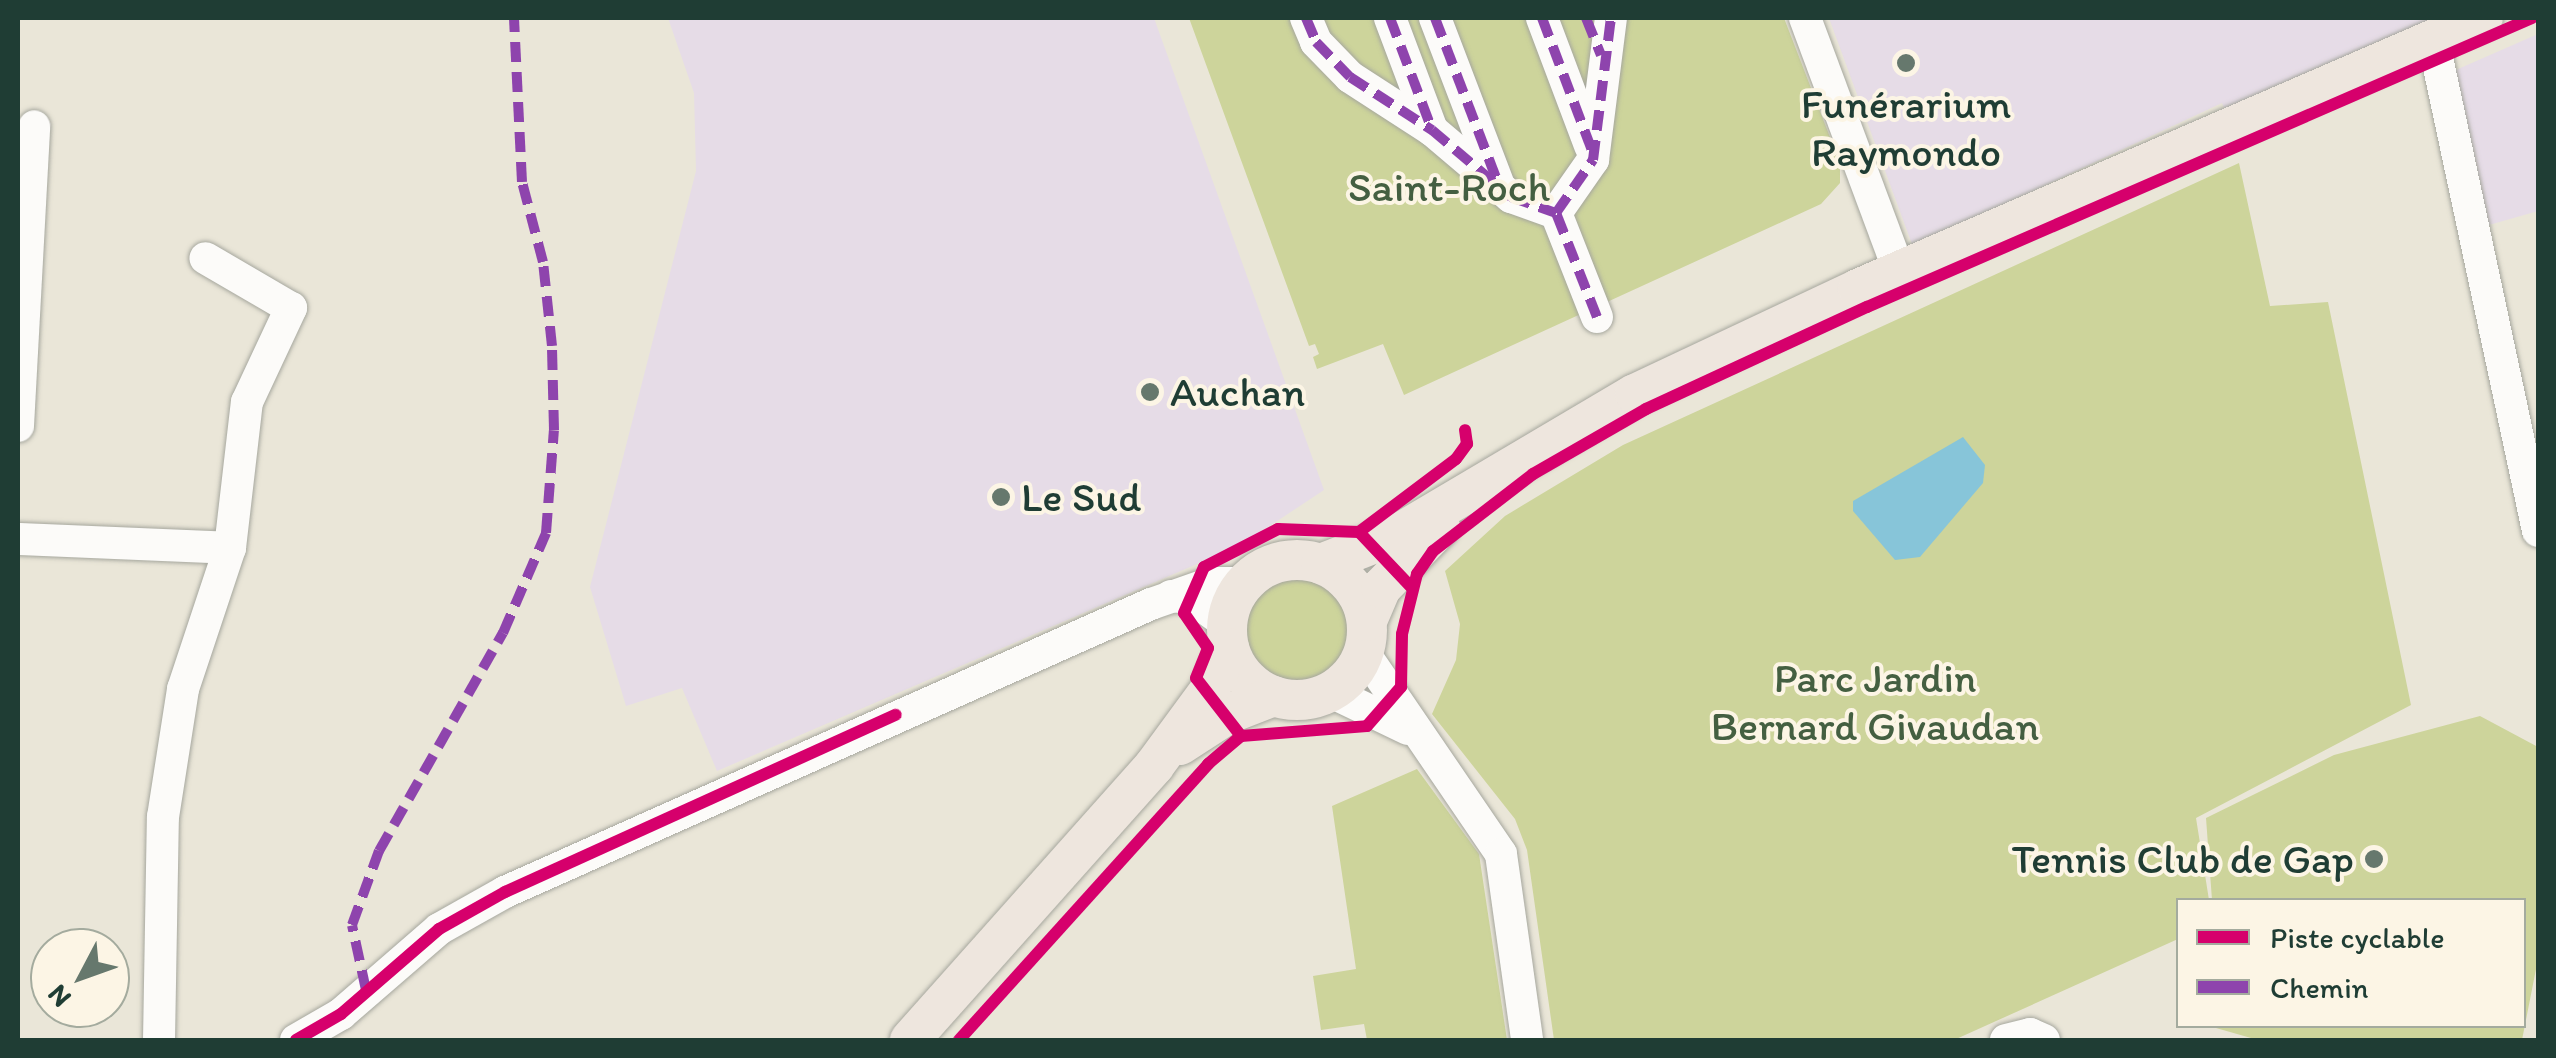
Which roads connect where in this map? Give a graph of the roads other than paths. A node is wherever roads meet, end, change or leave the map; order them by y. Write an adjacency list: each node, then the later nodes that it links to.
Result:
1 (1306, 18): 12 (street)
2 (1390, 18): 12 (street)
3 (1435, 18): 14 (street)
4 (1542, 18): 13 (street)
5 (1586, 18): 10 (street)
6 (1610, 18): 10 (street)
7 (1805, 18): 17 (street)
8 (2483, 18): 9 (main road)
9 (2433, 39): 17 (main road); 21 (street)
10 (1602, 60): 13 (street)
11 (34, 126): 19 (street)
12 (1432, 130): 14 (street)
13 (1594, 155): 15 (street)
14 (1500, 188): 15 (street)
15 (1556, 213): 18 (street)
16 (205, 258): 23 (street)
17 (1899, 271): 20 (main road)
18 (1598, 317)
19 (18, 426)
20 (1497, 473): 24 (main road); 28 (main road)
21 (2538, 531)
22 (18, 540): 23 (street)
23 (230, 548): 33 (street)
24 (1321, 564): 25 (main road); 28 (main road)
25 (1245, 583): 26 (street); 27 (main road)
26 (1170, 596): 27 (street); 34 (street)
27 (1228, 637): 30 (main road); 32 (main road)
28 (1366, 637): 29 (main road); 31 (street)
29 (1331, 692): 30 (main road); 31 (street)
30 (1274, 696): 32 (main road)
31 (1413, 733): 36 (street)
32 (1154, 766): 35 (main road)
33 (158, 1040)
34 (296, 1040)
35 (910, 1040)
36 (1528, 1040)
37 (2006, 1040): 38 (street)
38 (2044, 1040)

